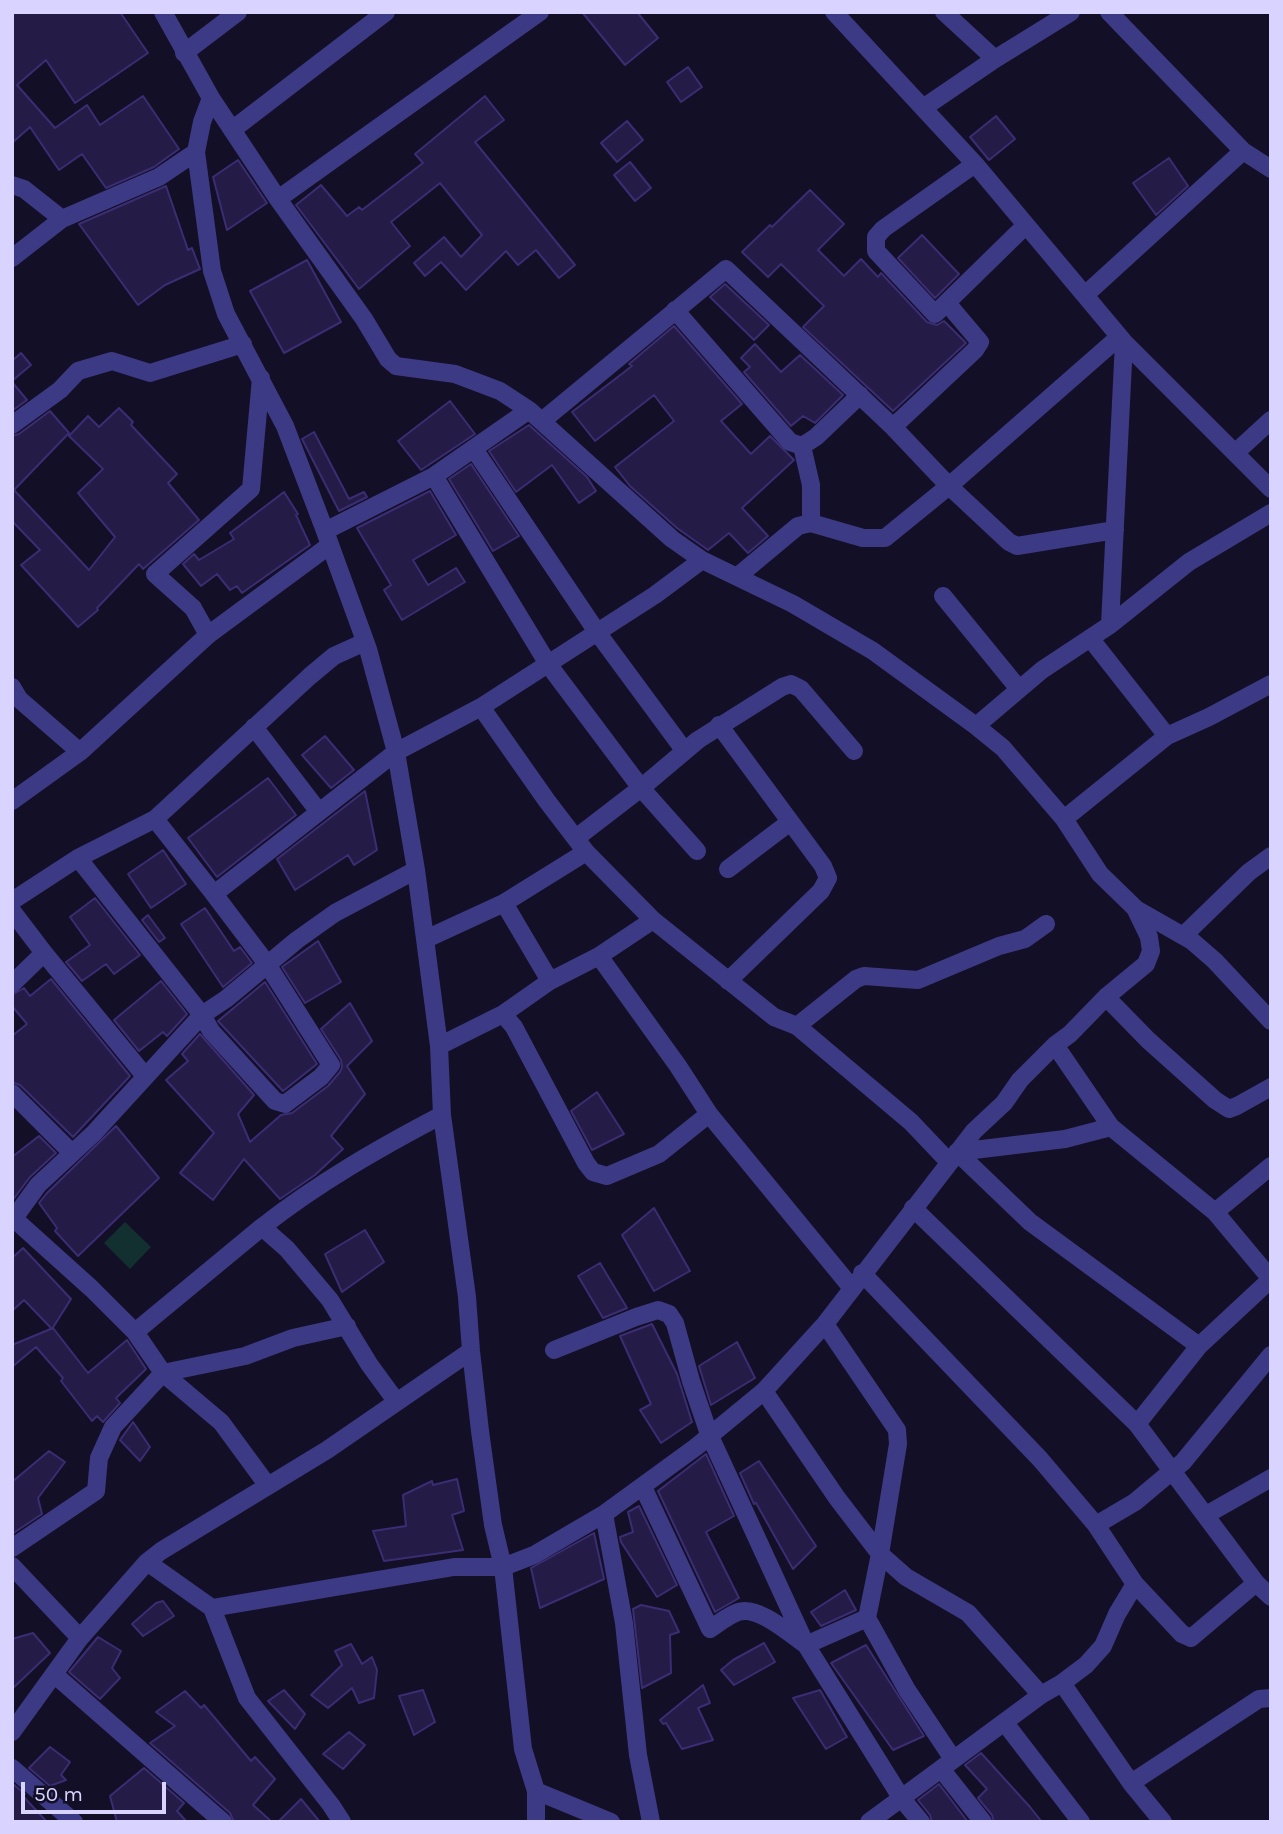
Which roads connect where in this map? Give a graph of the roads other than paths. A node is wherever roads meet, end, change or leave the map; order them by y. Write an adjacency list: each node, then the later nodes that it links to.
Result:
1 (163, 12): 9 (street)
2 (238, 12): 9 (street)
3 (386, 12): 13 (street)
4 (540, 12): 19 (street)
5 (834, 12): 12 (street)
6 (944, 12): 10 (street)
7 (1071, 12): 10 (street)
8 (1109, 12): 14 (street)
9 (184, 53): 11 (street)
10 (995, 59): 12 (street)
11 (211, 98): 13 (street); 15 (street)
12 (923, 108): 17 (street)
13 (232, 130): 19 (street)
14 (1243, 151): 16 (street); 23 (street)
15 (196, 152): 20 (street); 27 (street)
16 (1269, 163)
17 (975, 164): 21 (street); 24 (street)
18 (12, 185): 20 (street)
19 (278, 199): 30 (street)
20 (62, 219): 22 (street)
21 (1026, 225): 23 (street); 24 (street)
22 (12, 258)
23 (1085, 295): 26 (street)
24 (947, 303): 33 (street)
25 (675, 310): 29 (street); 30 (street); 34 (street)
26 (1121, 339): 36 (street); 38 (street); 42 (street)
27 (243, 344): 28 (street); 32 (street)
28 (261, 378): 43 (street); 49 (street)
29 (860, 396): 33 (street); 34 (street)
30 (535, 416): 35 (street); 44 (street)
31 (1271, 420): 36 (street)
32 (12, 425)
33 (893, 427): 38 (street)
34 (802, 446): 41 (street)
35 (474, 449): 37 (street); 48 (street)
36 (1235, 453): 39 (street)
37 (434, 476): 43 (street); 52 (street)
38 (949, 486): 41 (street); 42 (street)
39 (1271, 489)
40 (1271, 513): 47 (street)
41 (811, 523): 45 (street)
42 (1115, 530): 47 (street)
43 (328, 538): 49 (street); 51 (street)
44 (702, 560): 45 (street); 48 (street)
45 (738, 576): 58 (street)
46 (943, 596): 55 (street)
47 (1110, 625): 50 (street)
48 (597, 632): 52 (street); 61 (street)
49 (208, 635): 63 (street)
50 (1090, 638): 55 (street); 60 (street)
51 (365, 642): 59 (street); 64 (street)
52 (548, 664): 56 (street); 65 (street)
53 (1271, 684): 60 (street)
54 (12, 687): 63 (street)
55 (1019, 689): 58 (street)
56 (481, 707): 64 (street); 71 (street)
57 (719, 725): 61 (street); 62 (street); 70 (street)
58 (976, 726): 69 (street)
59 (254, 727): 67 (street); 68 (street)
60 (1167, 736): 69 (street)
61 (684, 750): 65 (street)
62 (855, 751)
63 (80, 752): 66 (street)
64 (396, 752): 67 (street); 76 (street)
65 (641, 788): 71 (street); 72 (street)
66 (12, 801)
67 (319, 812): 77 (street)
68 (155, 819): 74 (street); 77 (street)
69 (1064, 819): 80 (street)
70 (790, 822): 75 (street); 90 (street)
71 (581, 845): 79 (street); 82 (street)
72 (697, 851)
73 (1271, 856): 84 (street)
74 (78, 858): 78 (street); 94 (street)
75 (727, 869)
76 (416, 870): 85 (street); 88 (street)
77 (214, 894): 88 (street)
78 (12, 901)
79 (504, 903): 85 (street); 89 (street)
80 (1136, 909): 84 (street); 92 (street)
81 (12, 911): 86 (street)
82 (653, 920): 87 (street); 90 (street)
83 (1046, 924): 96 (street)
84 (1183, 936): 95 (street)
85 (426, 939): 98 (street)
86 (44, 953): 91 (street); 99 (street)
87 (599, 956): 89 (street); 102 (street)
88 (267, 964): 94 (street); 94 (street)
89 (550, 981): 93 (street)
90 (727, 981): 96 (street)
91 (12, 984)
92 (1106, 997): 97 (street); 100 (street)
93 (503, 1014): 98 (street); 102 (street)
94 (202, 1015): 99 (street)
95 (1271, 1021)
96 (797, 1026): 106 (street)
97 (1055, 1045): 104 (street); 106 (street)
98 (439, 1046): 103 (street)
99 (145, 1076): 105 (street)
100 (1271, 1087)
101 (12, 1093): 105 (street)
102 (709, 1114): 112 (street)
103 (442, 1115): 111 (street); 118 (street)
104 (1111, 1127): 106 (street); 109 (street)
105 (72, 1153): 110 (street)
106 (953, 1157): 108 (street); 116 (street)
107 (1271, 1166): 109 (street)
108 (913, 1208): 112 (street); 123 (street)
109 (1215, 1212): 116 (street)
110 (13, 1219): 115 (street)
111 (262, 1227): 114 (street); 115 (street)
112 (857, 1280): 113 (street); 131 (street)
113 (825, 1324): 121 (street); 133 (street)
114 (347, 1326): 120 (street); 122 (street)
115 (135, 1332): 120 (street)
116 (1199, 1346): 123 (street)
117 (554, 1350): 124 (street)
118 (471, 1351): 122 (street); 136 (street)
119 (1271, 1355): 125 (street)
120 (163, 1373): 127 (street); 132 (street)
121 (764, 1391): 124 (street); 133 (street)
122 (396, 1401): 127 (street)
123 (1137, 1424): 125 (street)
124 (709, 1434): 128 (street); 143 (street)
125 (1172, 1471): 130 (street); 131 (street)
126 (1271, 1478): 130 (street)
127 (268, 1486): 134 (street)
128 (643, 1487): 129 (street); 143 (street)
129 (604, 1514): 136 (street); 160 (street)
130 (1206, 1515): 137 (street)
131 (1096, 1525): 138 (street)
132 (12, 1548)
133 (880, 1554): 141 (street); 146 (street)
134 (147, 1562): 140 (street); 142 (street)
135 (12, 1566): 142 (street)
136 (503, 1567): 140 (street); 153 (street)
137 (1256, 1583): 138 (street); 139 (street)
138 (1135, 1584): 145 (street)
139 (1271, 1597)
140 (212, 1608): 157 (street)
141 (867, 1618): 143 (street); 150 (street)
142 (80, 1638): 144 (street)
143 (806, 1645): 154 (street)
144 (55, 1675): 149 (street); 156 (street)
145 (1062, 1683): 146 (street); 152 (street)
146 (1041, 1695): 148 (street)
147 (1271, 1698): 152 (street)
148 (1005, 1723): 150 (street); 164 (street)
149 (12, 1732)
150 (947, 1764): 154 (street); 163 (street)
151 (12, 1768): 155 (street)
152 (1131, 1783): 165 (street)
153 (536, 1791): 158 (street); 159 (street)
154 (902, 1799): 161 (street); 162 (street)
155 (74, 1822)
156 (223, 1822)
157 (342, 1822)
158 (536, 1822)
159 (611, 1822)
160 (651, 1822)
161 (869, 1822)
162 (921, 1822)
163 (983, 1822)
164 (1081, 1822)
165 (1163, 1822)

